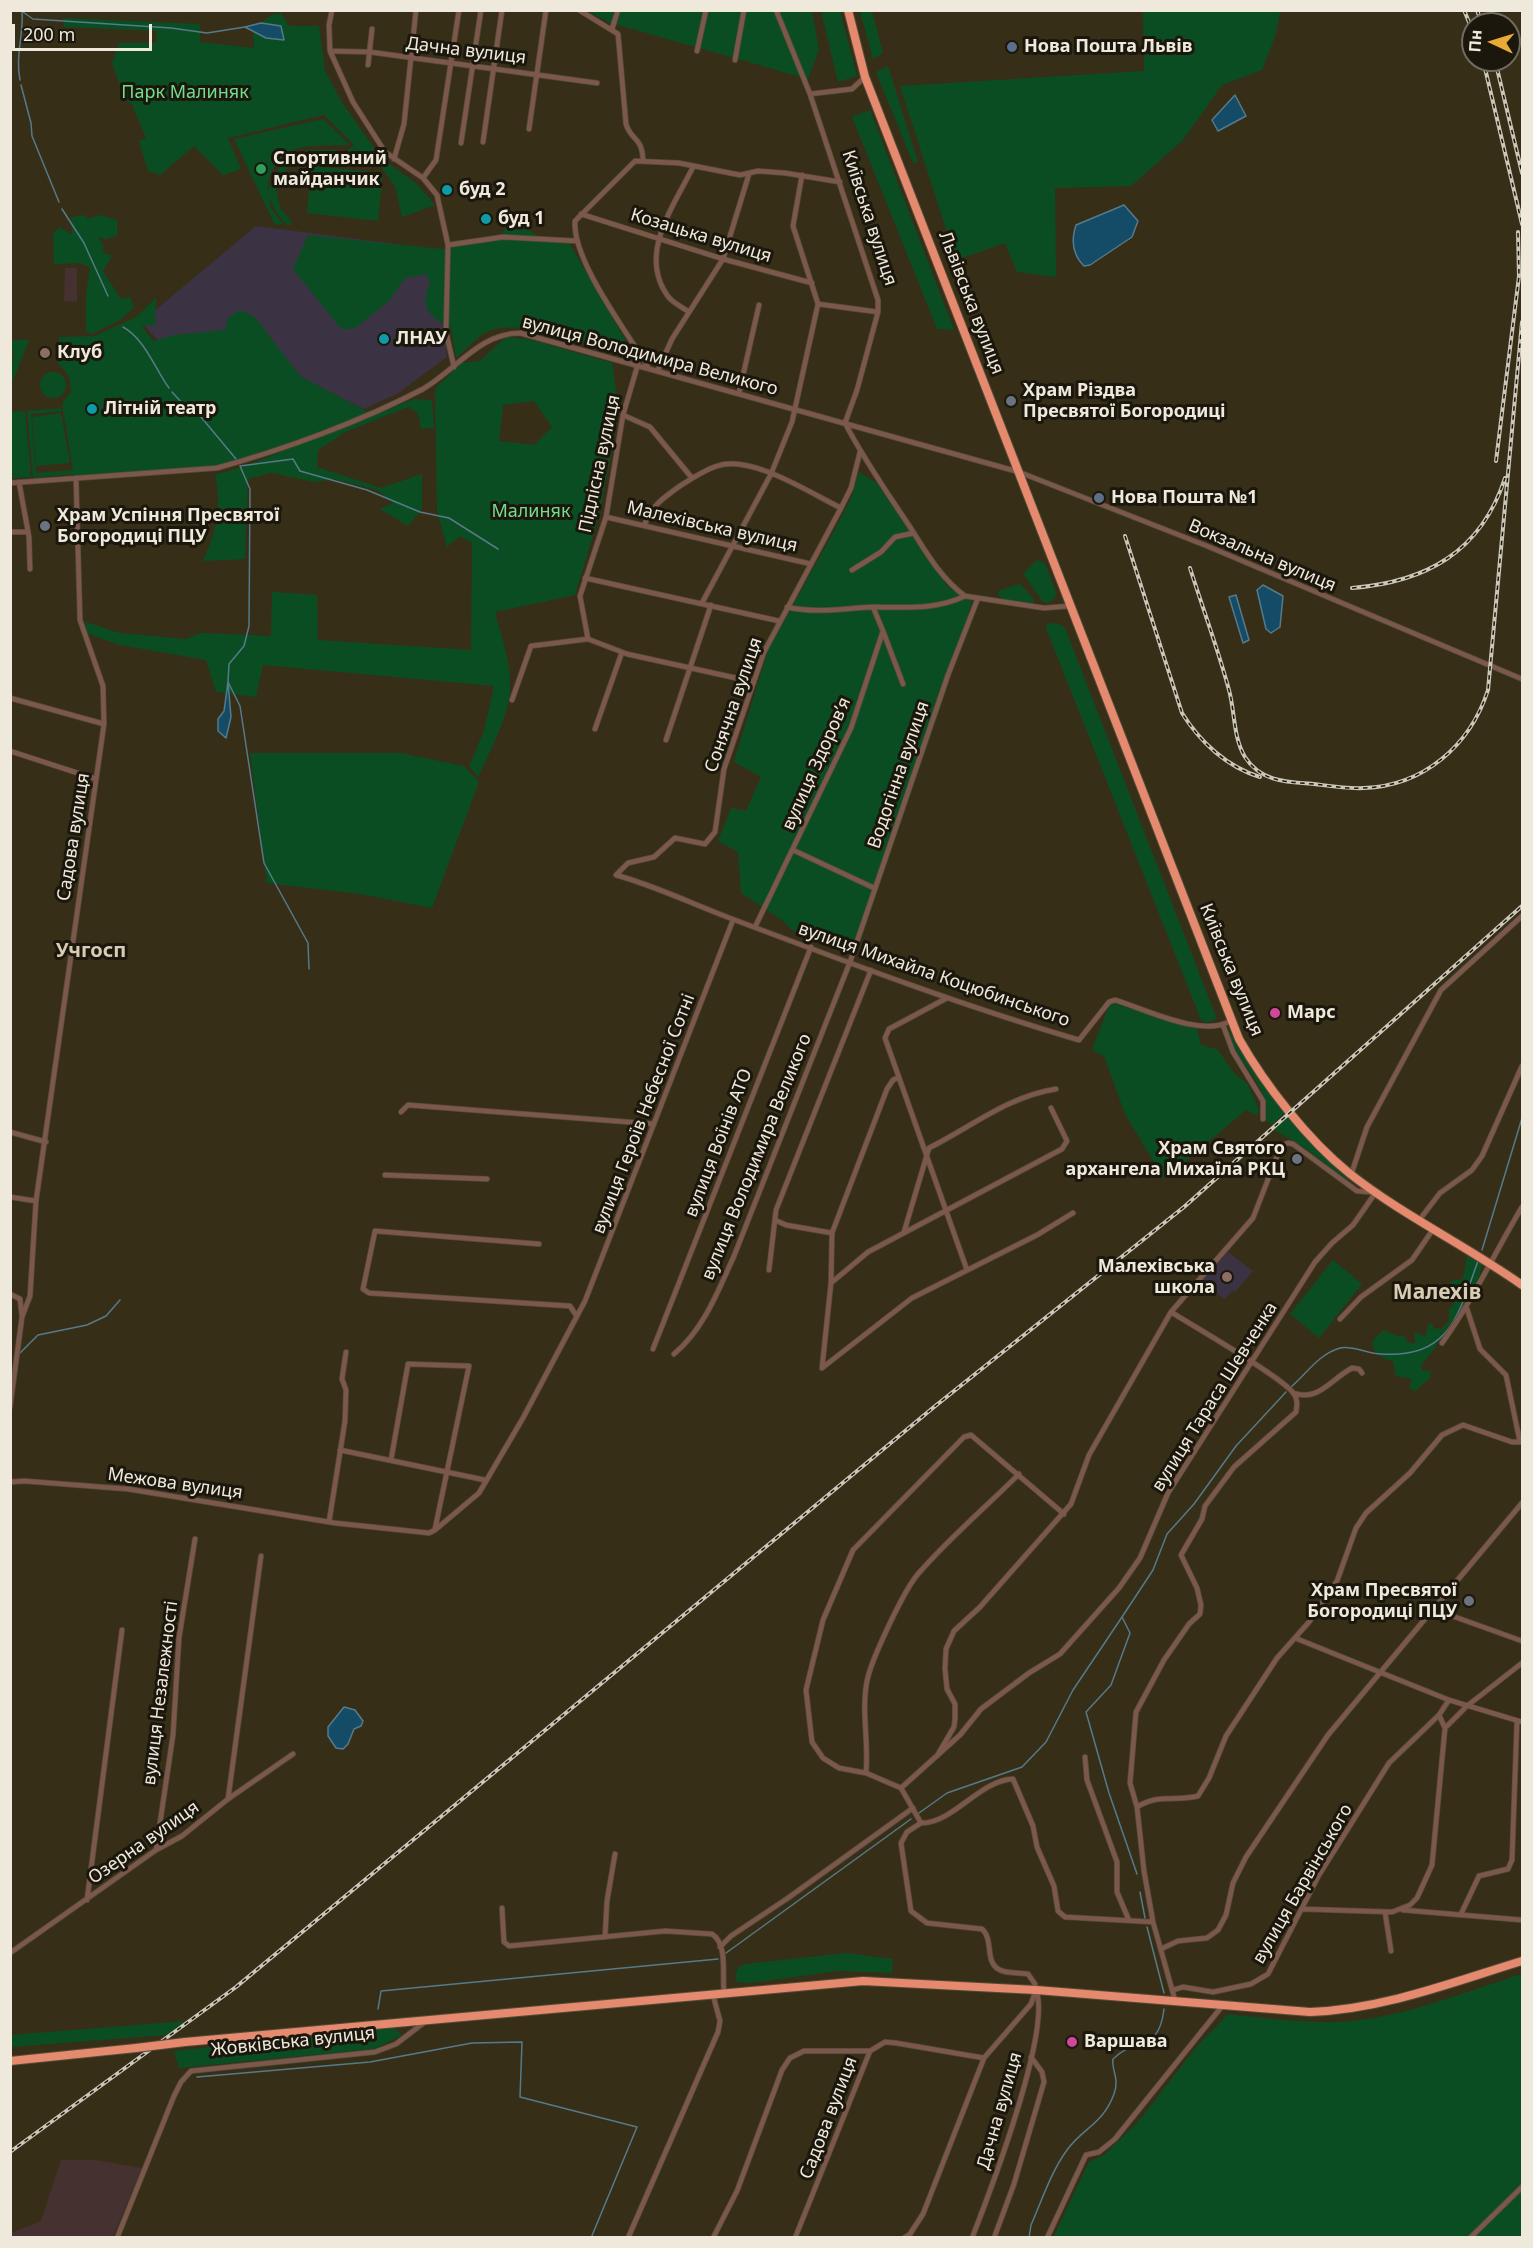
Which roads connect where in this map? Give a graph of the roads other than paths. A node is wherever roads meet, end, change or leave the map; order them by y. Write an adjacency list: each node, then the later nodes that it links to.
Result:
1 (332, 10): 15 (street)
2 (416, 10): 18 (street)
3 (459, 10): 20 (street)
4 (482, 10): 22 (street)
5 (502, 10): 23 (street)
6 (546, 10): 24 (street)
7 (579, 10): 14 (street)
8 (618, 10): 14 (street)
9 (706, 10): 16 (street)
10 (744, 10): 19 (street)
11 (776, 10): 27 (street, Київська вулиця)
12 (848, 10): 25 (highway, Львівська вулиця)
13 (372, 29): 17 (street)
14 (612, 29): 32 (street)
15 (330, 51): 17 (street, Дачна вулиця); 31 (street)
16 (697, 51)
17 (370, 52): 18 (street, Дачна вулиця); 21 (street)
18 (410, 58): 20 (street, Дачна вулиця); 31 (street)
19 (735, 60)
20 (452, 63): 22 (street, Дачна вулиця); 36 (street)
21 (368, 64)
22 (474, 67): 23 (street, Дачна вулиця); 30 (street)
23 (494, 69): 24 (street, Дачна вулиця); 29 (street)
24 (535, 74): 26 (street, Дачна вулиця); 28 (street)
25 (865, 77): 27 (street); 57 (highway, Львівська вулиця)
26 (597, 82)
27 (810, 93): 37 (street, Київська вулиця)
28 (529, 129)
29 (483, 142)
30 (461, 143)
31 (394, 159): 36 (street)
32 (643, 160): 33 (street); 38 (street)
33 (693, 167): 34 (street); 39 (street)
34 (748, 174): 35 (street); 42 (street)
35 (802, 175): 37 (street); 43 (street)
36 (423, 178): 41 (street)
37 (840, 182): 47 (street, Київська вулиця)
38 (581, 214): 39 (street, Козацька вулиця); 40 (street)
39 (658, 237): 42 (street, Козацька вулиця); 46 (street)
40 (577, 241): 41 (street); 50 (street)
41 (448, 245): 49 (street)
42 (723, 259): 43 (street, Козацька вулиця); 46 (street)
43 (812, 283): 44 (street)
44 (818, 304): 47 (street); 53 (street)
45 (759, 305): 52 (street)
46 (688, 312): 51 (street)
47 (878, 312): 55 (street, Київська вулиця)
48 (638, 364): 49 (street, вулиця Володимира Великого); 50 (street, вулиця Володимира Великого); 54 (street, Підлісна вулиця)
49 (453, 367): 59 (street, вулиця Володимира Великого)
50 (648, 367): 51 (street, вулиця Володимира Великого)
51 (658, 370): 52 (street, вулиця Володимира Великого)
52 (739, 393): 53 (street, вулиця Володимира Великого)
53 (795, 408): 55 (street, вулиця Володимира Великого); 58 (street)
54 (623, 415): 60 (street); 64 (street, Підлісна вулиця)
55 (845, 423): 56 (street); 57 (street, вулиця Володимира Великого)
56 (860, 452): 63 (street, Сонячна вулиця); 68 (street)
57 (1019, 472): 78 (highway, Львівська вулиця); 87 (street, Вокзальна вулиця)
58 (771, 474): 60 (street); 63 (street); 69 (street)
59 (76, 478): 61 (street, вулиця Володимира Великого); 92 (street, Садова вулиця)
60 (692, 478): 65 (street)
61 (19, 482): 62 (street, вулиця Володимира Великого); 67 (street)
62 (10, 483)
63 (841, 508): 70 (street, Сонячна вулиця)
64 (606, 517): 65 (street, Малехівська вулиця); 73 (street, Підлісна вулиця)
65 (644, 526): 69 (street, Малехівська вулиця)
66 (10, 532): 67 (street)
67 (28, 532): 71 (street)
68 (914, 533): 72 (street); 74 (street)
69 (732, 547): 70 (street, Малехівська вулиця); 76 (street)
70 (811, 564): 79 (street, Сонячна вулиця)
71 (30, 569)
72 (852, 570)
73 (585, 578): 76 (street); 84 (street, Підлісна вулиця)
74 (965, 596): 75 (street); 80 (street)
75 (978, 598): 78 (street); 99 (street, Водогінна вулиця)
76 (702, 603): 77 (street)
77 (711, 605): 81 (street); 86 (street)
78 (1070, 606): 82 (highway, Львівська вулиця)
79 (787, 607): 80 (street); 81 (street, Сонячна вулиця)
80 (873, 607): 83 (street)
81 (779, 621): 88 (street, Сонячна вулиця)
82 (1079, 627): 107 (highway, Київська вулиця)
83 (884, 631): 89 (street); 97 (street, вулиця Здоровʼя)
84 (588, 639): 85 (street); 91 (street)
85 (622, 652): 86 (street); 93 (street)
86 (691, 667): 88 (street); 94 (street)
87 (1522, 679)
88 (754, 682): 98 (street, Сонячна вулиця)
89 (903, 684)
90 (10, 698): 92 (street)
91 (512, 700)
92 (104, 724): 96 (street, Садова вулиця)
93 (595, 729)
94 (666, 740)
95 (10, 751): 96 (street)
96 (96, 779): 116 (street, Садова вулиця)
97 (793, 850): 99 (street); 102 (street, вулиця Здоровʼя)
98 (616, 875): 101 (street, вулиця Михайла Коцюбинського)
99 (874, 888): 104 (street, Водогінна вулиця)
100 (1522, 916): 119 (street)
101 (733, 920): 102 (street, вулиця Михайла Коцюбинського); 114 (street, вулиця Героїв Небесної Сотні)
102 (755, 927): 103 (street, вулиця Михайла Коцюбинського)
103 (810, 947): 104 (street, вулиця Михайла Коцюбинського); 147 (street, вулиця Воїнів АТО)
104 (850, 962): 105 (street, вулиця Михайла Коцюбинського); 149 (street, вулиця Володимира Великого)
105 (871, 969): 106 (street, вулиця Михайла Коцюбинського); 128 (street, вулиця Володимира Великого)
106 (947, 998): 107 (street, вулиця Михайла Коцюбинського); 109 (street)
107 (1227, 1023): 113 (street); 119 (highway, Київська вулиця)
108 (1522, 1066): 127 (street)
109 (899, 1077): 117 (street); 131 (street)
110 (1056, 1089): 117 (street)
111 (1051, 1108): 125 (street)
112 (401, 1112): 114 (street)
113 (1263, 1119)
114 (654, 1124): 142 (street, вулиця Героїв Небесної Сотні)
115 (10, 1132): 116 (street)
116 (46, 1142): 123 (street, Садова вулиця)
117 (928, 1156): 125 (street); 130 (street)
118 (385, 1175): 120 (street)
119 (1351, 1175): 121 (highway, Київська вулиця)
120 (487, 1179)
121 (1376, 1192): 127 (highway, Київська вулиця); 140 (street); 152 (street, вулиця Тараса Шевченка)
122 (10, 1197): 123 (street)
123 (36, 1202): 141 (street, Садова вулиця)
124 (1522, 1207): 133 (street)
125 (947, 1210): 130 (street); 135 (street)
126 (1074, 1213): 135 (street)
127 (1420, 1219): 129 (highway, Київська вулиця)
128 (776, 1221): 131 (street); 134 (street, вулиця Володимира Великого)
129 (1434, 1228): 133 (highway, Київська вулиця); 143 (street)
130 (904, 1232): 136 (street)
131 (832, 1233): 136 (street)
132 (539, 1244): 142 (street)
133 (1490, 1262): 137 (highway, Київська вулиця); 139 (street)
134 (769, 1270)
135 (967, 1270): 136 (street)
136 (831, 1283)
137 (1522, 1285)
138 (10, 1294): 141 (street)
139 (1467, 1309): 145 (street); 156 (street)
140 (1171, 1312): 152 (street); 164 (street)
141 (22, 1317): 146 (street, Садова вулиця)
142 (576, 1318): 161 (street, вулиця Героїв Небесної Сотні)
143 (1340, 1319)
144 (10, 1343): 146 (street)
145 (1442, 1343)
146 (19, 1345): 151 (street, Садова вулиця)
147 (653, 1349)
148 (346, 1352): 157 (street)
149 (674, 1354)
150 (10, 1359): 151 (street)
151 (17, 1361): 155 (street, Садова вулиця)
152 (1252, 1364): 154 (street); 181 (street, вулиця Тараса Шевченка)
153 (1362, 1373): 154 (street)
154 (1293, 1393): 186 (street)
155 (10, 1407)
156 (1521, 1442): 171 (street)
157 (340, 1450): 158 (street); 165 (street)
158 (391, 1460): 159 (street); 159 (street)
159 (448, 1472): 161 (street); 166 (street)
160 (1019, 1474): 164 (street); 183 (street); 183 (street)
161 (485, 1480): 166 (street, вулиця Героїв Небесної Сотні)
162 (10, 1482): 165 (street, Межова вулиця)
163 (1522, 1503): 169 (street)
164 (1064, 1514): 181 (street)
165 (332, 1523): 166 (street, Межова вулиця)
166 (435, 1530)
167 (195, 1539): 189 (street, вулиця Незалежності)
168 (261, 1556): 185 (street)
169 (1433, 1609): 172 (street); 174 (street)
170 (122, 1630): 191 (street)
171 (1295, 1638): 174 (street); 186 (street)
172 (1522, 1641)
173 (1522, 1663): 176 (street)
174 (1380, 1674): 175 (street); 202 (street)
175 (1449, 1700): 176 (street); 177 (street, вулиця Барвінського)
176 (1467, 1706): 178 (street); 179 (street)
177 (1439, 1715): 179 (street); 193 (street, вулиця Барвінського)
178 (1520, 1722): 196 (street)
179 (1445, 1728): 194 (street)
180 (293, 1754): 185 (street, Озерна вулиця)
181 (938, 1756): 184 (street, вулиця Тараса Шевченка)
182 (1085, 1757): 197 (street)
183 (866, 1773): 184 (street)
184 (902, 1788): 187 (street)
185 (228, 1799): 189 (street, Озерна вулиця)
186 (1137, 1807): 199 (street)
187 (913, 1808): 188 (street); 201 (street)
188 (921, 1822): 197 (street); 206 (street)
189 (156, 1850): 191 (street, Озерна вулиця)
190 (615, 1854): 200 (street)
191 (87, 1900): 204 (street, Озерна вулиця)
192 (502, 1908): 200 (street)
193 (1301, 1909): 195 (street); 207 (street, вулиця Барвінського)
194 (1401, 1910): 195 (street); 196 (street)
195 (1385, 1912): 203 (street)
196 (1461, 1914): 198 (street)
197 (1128, 1918): 199 (street)
198 (1522, 1920)
199 (1153, 1922): 202 (street)
200 (605, 1937): 201 (street)
201 (720, 1947): 208 (street)
202 (1161, 1949): 207 (street)
203 (1391, 1951)
204 (10, 1953)
205 (1522, 1961): 211 (highway)
206 (1036, 1987): 208 (highway); 210 (highway); 214 (street, Дачна вулиця); 215 (street)
207 (1173, 1990): 210 (street)
208 (724, 1991): 209 (highway)
209 (713, 1993): 212 (highway); 219 (street)
210 (1175, 2000): 211 (highway)
211 (1223, 2005): 225 (street)
212 (428, 2019): 216 (highway, bridge); 218 (street, Жовківська вулиця)
213 (870, 2051): 215 (street, Садова вулиця); 220 (street); 221 (street, Садова вулиця)
214 (1031, 2057): 223 (street, Дачна вулиця); 224 (street)
215 (984, 2058): 222 (street)
216 (10, 2061)
217 (1522, 2187): 226 (street)
218 (117, 2238)
219 (628, 2238)
220 (713, 2238)
221 (795, 2238)
222 (904, 2238)
223 (972, 2238)
224 (994, 2238)
225 (1047, 2238)
226 (1470, 2238)

